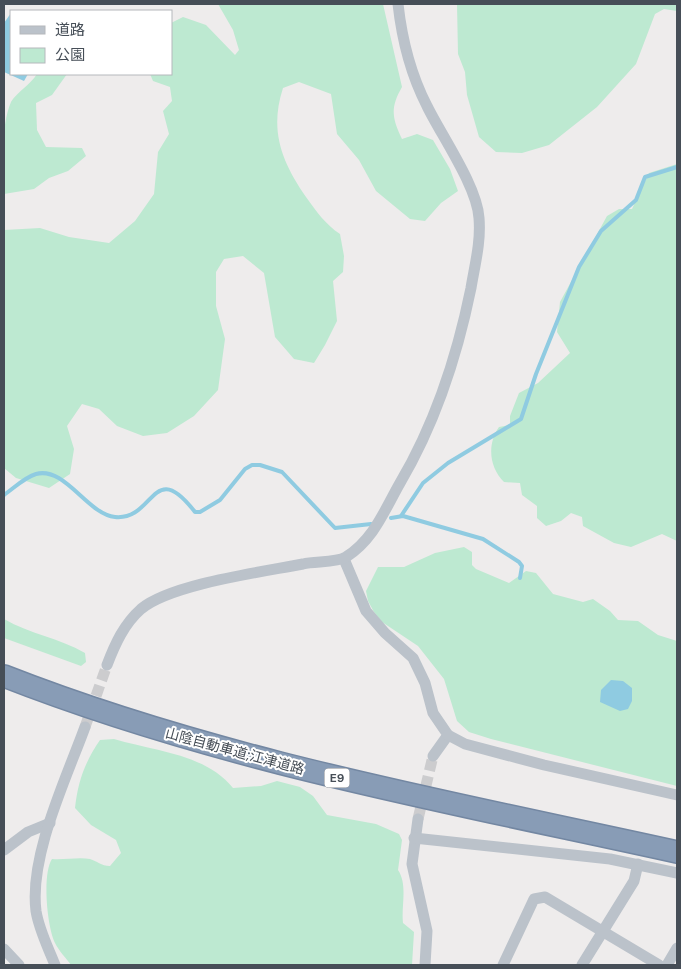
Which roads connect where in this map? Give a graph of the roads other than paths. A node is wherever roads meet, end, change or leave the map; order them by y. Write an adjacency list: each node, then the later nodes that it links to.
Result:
1 (398, 4): 2 (street)
2 (344, 559): 3 (street); 6 (street)
3 (107, 665)
4 (4, 676): 13 (highway, 山陰自動車道;江津道路 / E9)
5 (85, 727): 10 (street)
6 (448, 735): 7 (street); 8 (street)
7 (433, 756)
8 (677, 795)
9 (418, 818): 11 (street)
10 (50, 823): 12 (street); 20 (street)
11 (414, 838): 14 (street); 21 (street)
12 (4, 850)
13 (677, 852)
14 (638, 864): 15 (street); 16 (street)
15 (677, 873)
16 (602, 932): 22 (street); 23 (street); 24 (street)
17 (677, 948): 25 (street)
18 (4, 949): 19 (street)
19 (19, 965)
20 (55, 965)
21 (425, 965)
22 (503, 965)
23 (582, 965)
24 (659, 965)
25 (667, 965)

